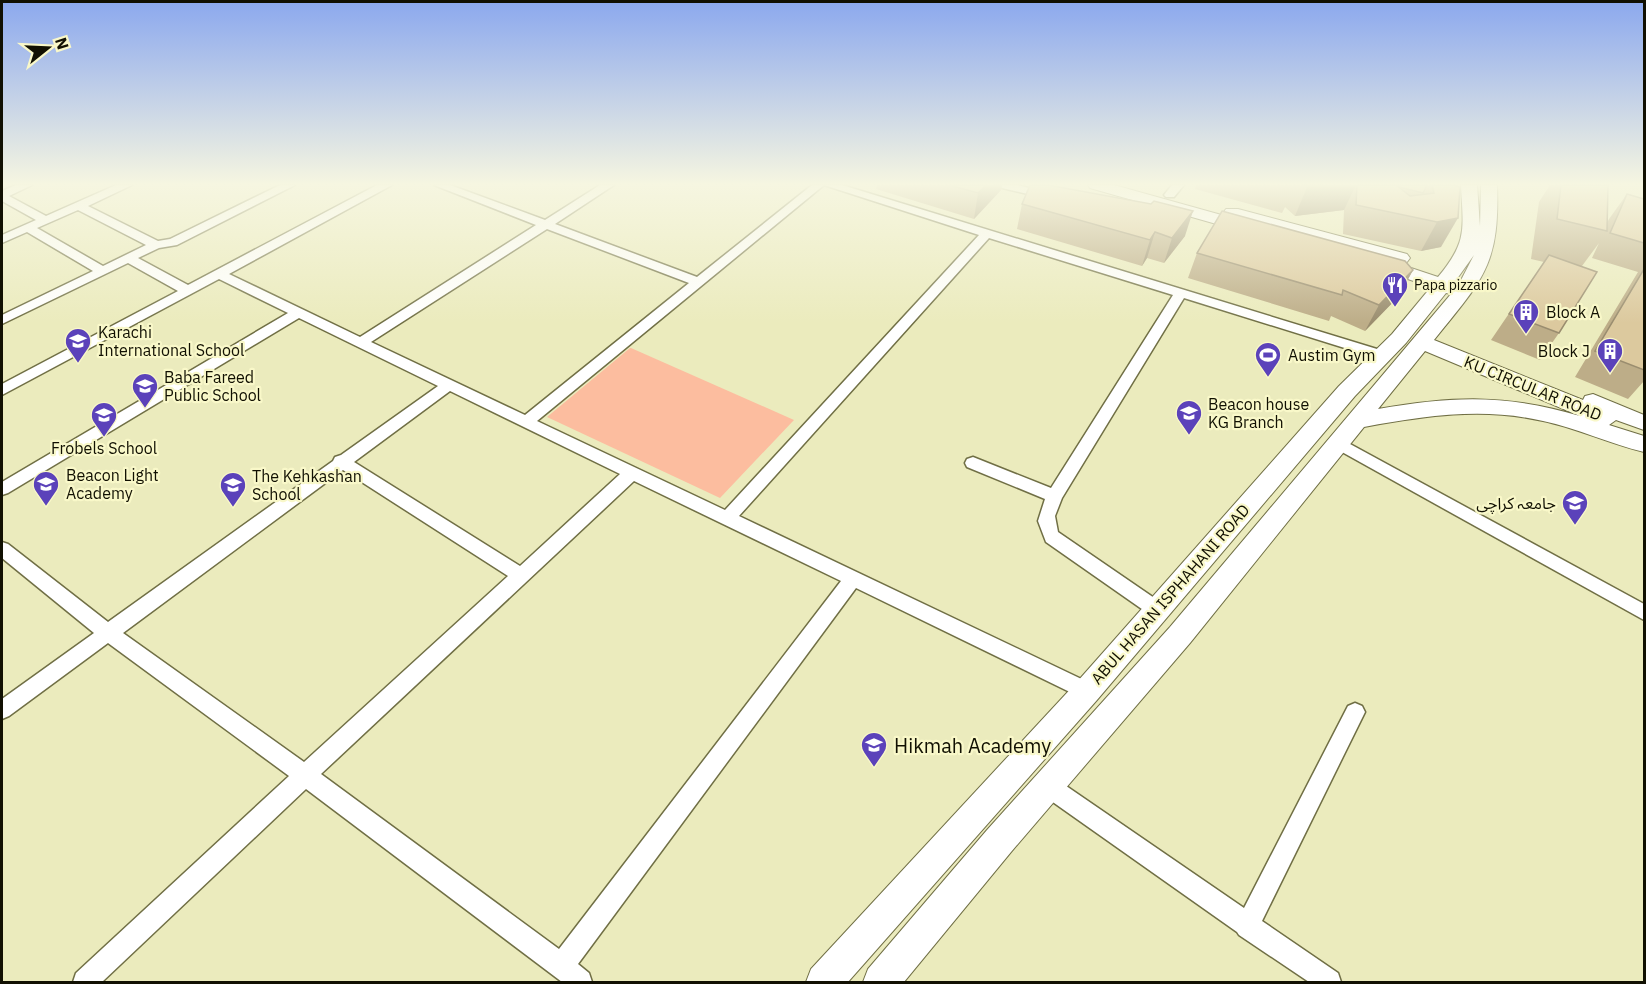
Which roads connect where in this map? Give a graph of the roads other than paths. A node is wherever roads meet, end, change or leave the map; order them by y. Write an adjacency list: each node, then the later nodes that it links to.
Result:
1 (21, 231): 15 (street)
2 (33, 231): 18 (street)
3 (128, 231): 16 (street)
4 (196, 231): 16 (street)
5 (299, 231): 19 (street)
6 (538, 231): 27 (street)
7 (563, 231): 20 (street)
8 (762, 231): 20 (street)
9 (980, 231): 14 (street)
10 (1262, 231): 21 (main road)
11 (1309, 231): 21 (main road)
12 (1466, 231): 21 (main road, ABUL HASAN ISPHAHANI ROAD)
13 (1487, 231): 21 (main road, ABUL HASAN ISPHAHANI ROAD)
14 (987, 233): 23 (street); 42 (street)
15 (2, 239)
16 (156, 245): 17 (street)
17 (130, 259): 18 (street); 22 (street)
18 (103, 271): 25 (street)
19 (218, 274): 22 (street); 24 (street)
20 (699, 282): 32 (street)
21 (1456, 283): 26 (main road, ABUL HASAN ISPHAHANI ROAD); 28 (main road, ABUL HASAN ISPHAHANI ROAD)
22 (187, 290): 30 (street)
23 (1179, 294): 28 (street); 41 (street)
24 (299, 312): 27 (street); 40 (street)
25 (2, 320)
26 (1426, 337): 31 (main road, ABUL HASAN ISPHAHANI ROAD); 33 (main road, KU CIRCULAR ROAD); 34 (main road, KU CIRCULAR ROAD)
27 (360, 343): 29 (street)
28 (1385, 356): 46 (main road, ABUL HASAN ISPHAHANI ROAD)
29 (449, 385): 32 (street); 37 (street)
30 (2, 390)
31 (1355, 421): 35 (main road, ABUL HASAN ISPHAHANI ROAD); 36 (main road)
32 (524, 423): 39 (street)
33 (1644, 423)
34 (1644, 434)
35 (1339, 443): 47 (street); 53 (main road, ABUL HASAN ISPHAHANI ROAD)
36 (1644, 444)
37 (341, 461): 44 (street); 48 (street)
38 (973, 463): 41 (street)
39 (633, 472): 42 (street); 44 (street)
40 (2, 489)
41 (1055, 496): 46 (street)
42 (726, 519): 45 (street)
43 (2, 549): 48 (street)
44 (522, 576): 52 (street)
45 (852, 580): 49 (street); 55 (street)
46 (1156, 609): 49 (main road, ABUL HASAN ISPHAHANI ROAD)
47 (1644, 613)
48 (107, 632): 50 (street); 52 (street)
49 (1087, 691): 58 (main road, ABUL HASAN ISPHAHANI ROAD)
50 (2, 710)
51 (1355, 712): 54 (street)
52 (305, 775): 55 (street); 56 (street)
53 (1048, 786): 54 (street); 59 (main road, ABUL HASAN ISPHAHANI ROAD)
54 (1247, 927): 60 (street)
55 (561, 966): 57 (street)
56 (86, 982)
57 (580, 982)
58 (824, 982)
59 (881, 982)
60 (1329, 982)

